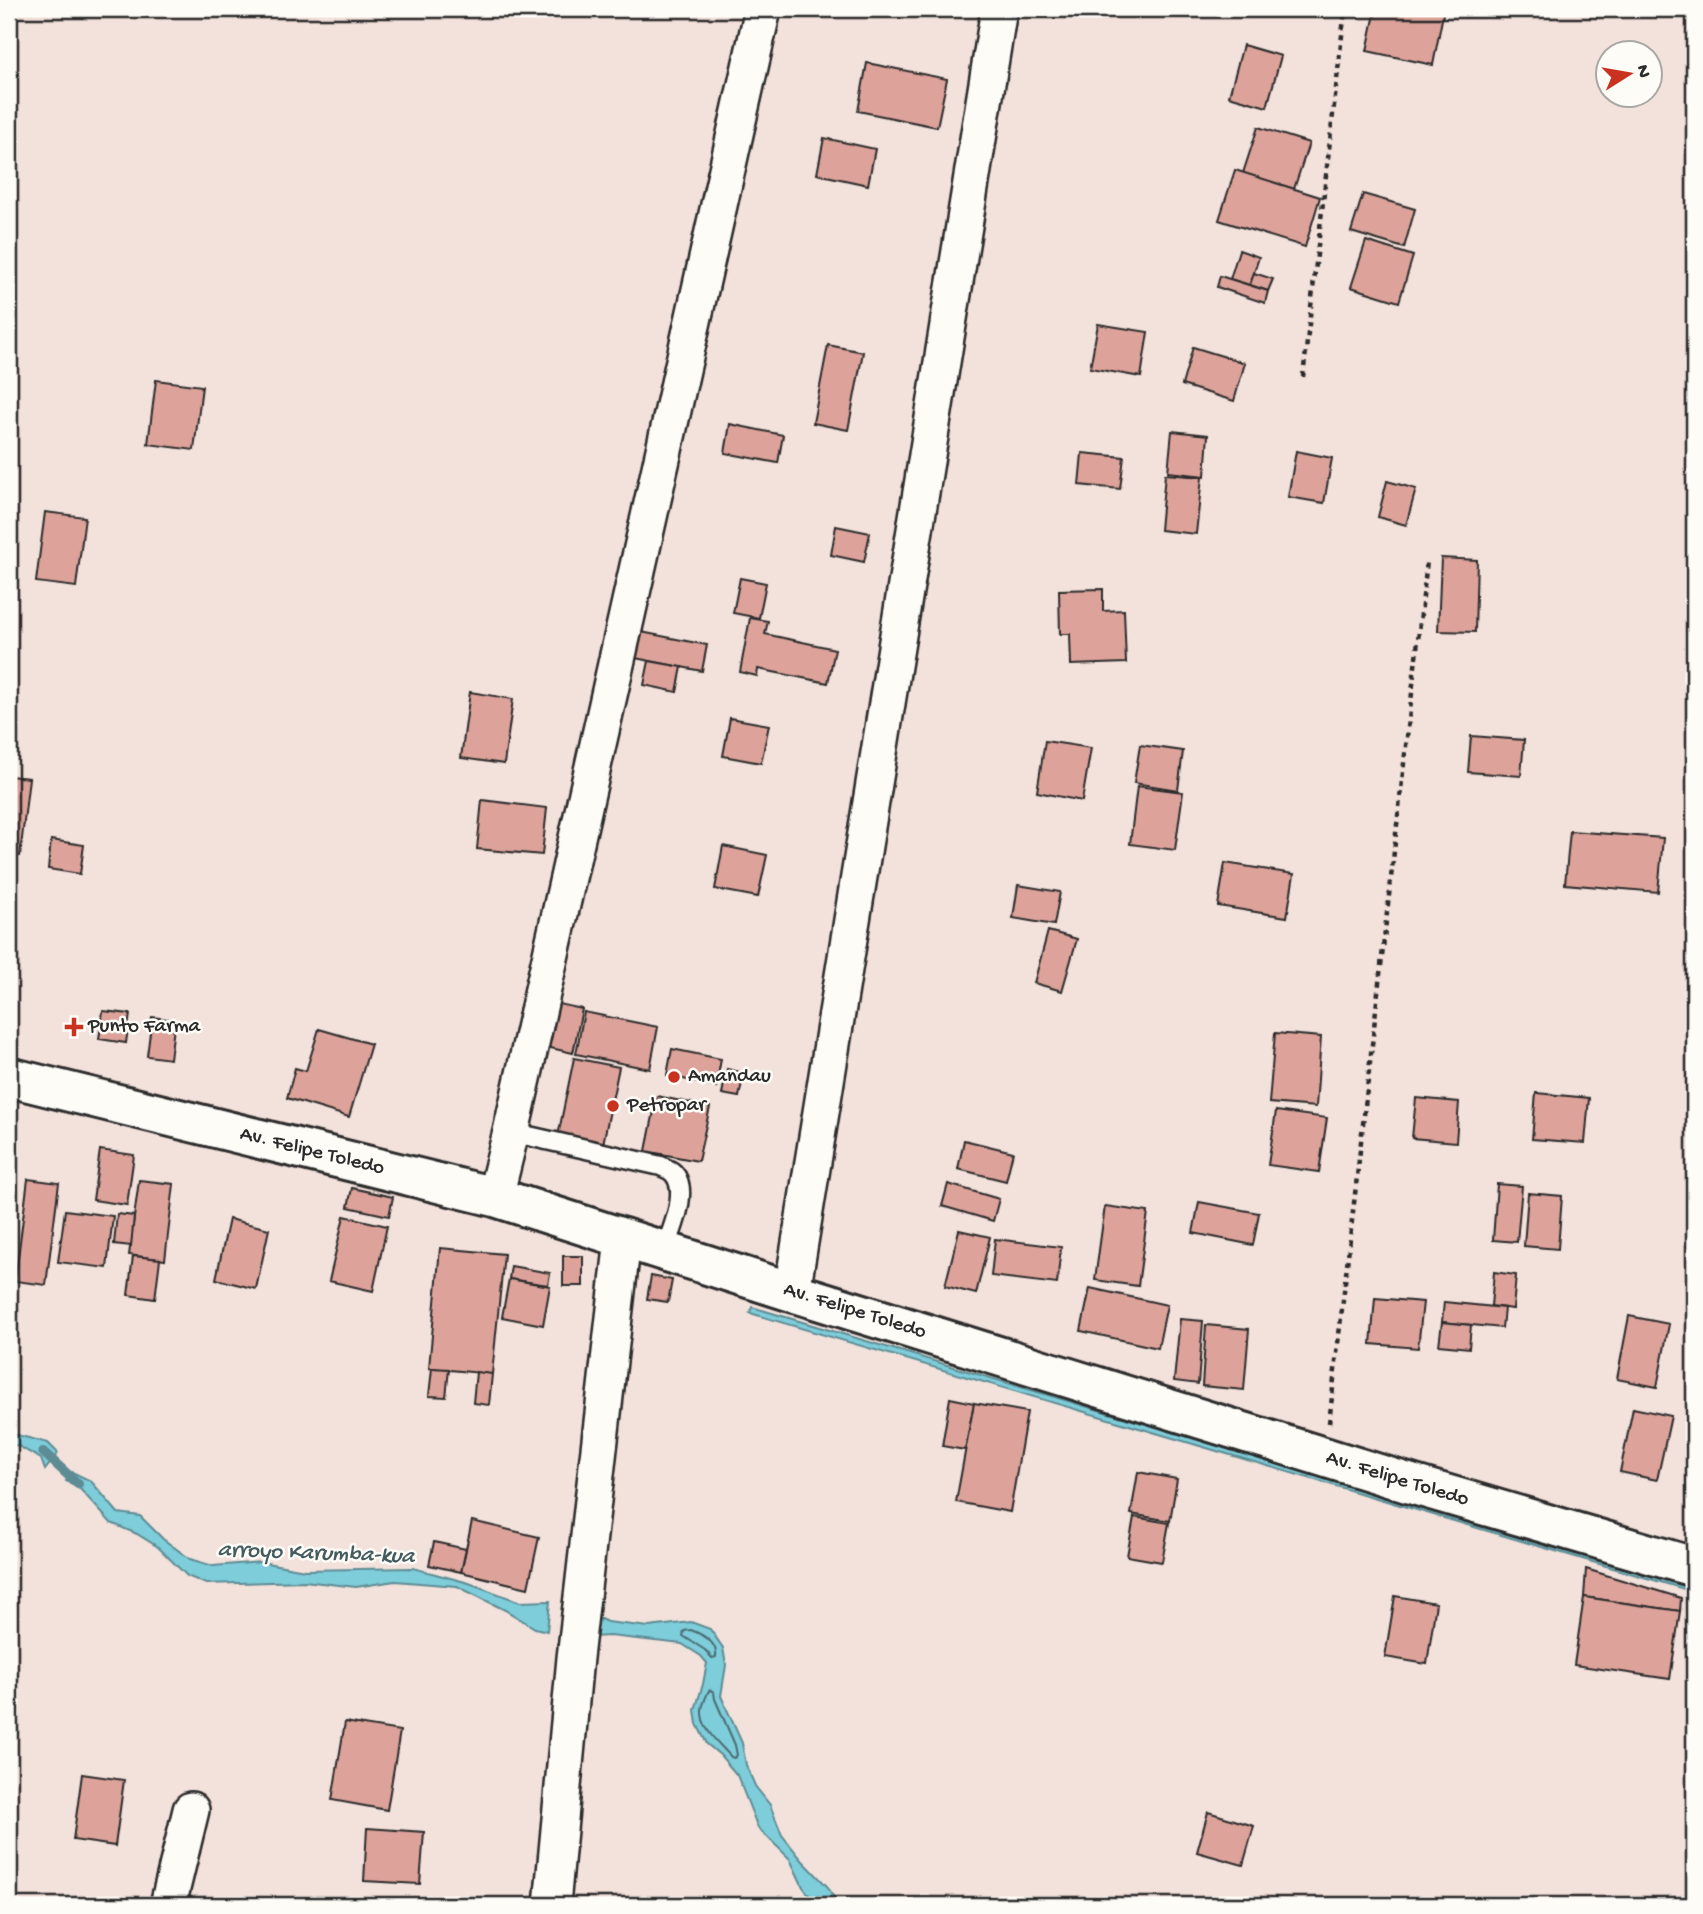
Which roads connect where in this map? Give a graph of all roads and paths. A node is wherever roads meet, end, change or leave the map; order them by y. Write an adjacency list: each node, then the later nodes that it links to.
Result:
1 (763, 9): 7 (street)
2 (999, 9): 11 (street)
3 (1345, 9): 4 (path)
4 (1303, 377)
5 (1427, 561): 12 (path)
6 (9, 1077): 8 (main road, Av. Felipe Toledo)
7 (511, 1132): 8 (street); 10 (lane)
8 (495, 1197): 9 (main road, Av. Felipe Toledo)
9 (623, 1239): 10 (main road, Av. Felipe Toledo); 16 (street)
10 (664, 1252): 11 (main road, Av. Felipe Toledo)
11 (792, 1292): 12 (main road, Av. Felipe Toledo)
12 (1325, 1458): 13 (main road, Av. Felipe Toledo)
13 (1694, 1567)
14 (191, 1810): 15 (street)
15 (168, 1905)
16 (552, 1905)

